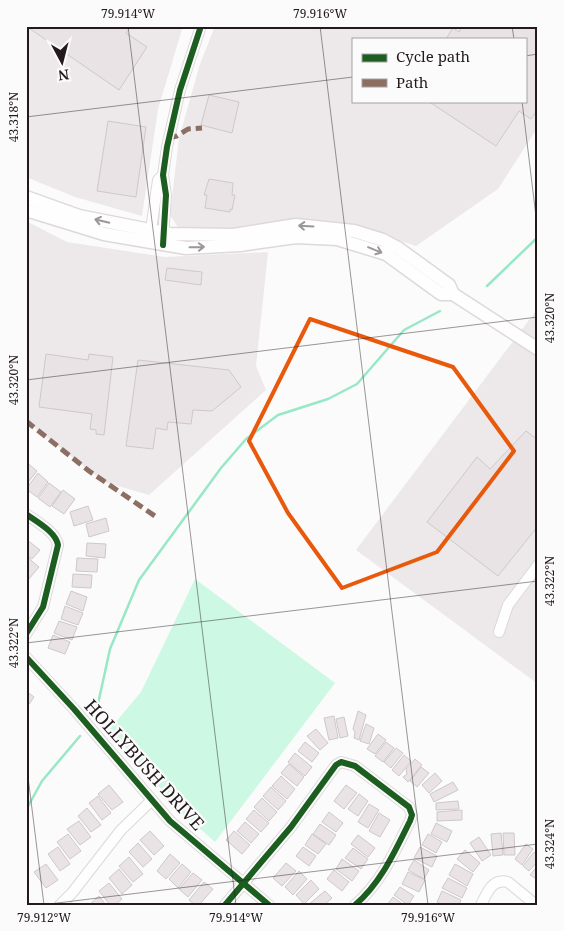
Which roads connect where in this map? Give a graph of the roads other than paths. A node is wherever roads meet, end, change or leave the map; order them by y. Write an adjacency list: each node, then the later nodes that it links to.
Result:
1 (201, 26): 2 (street)
2 (163, 175): 5 (street); 6 (street)
3 (26, 197): 5 (main road, one-way to 3)
4 (26, 210): 5 (main road)
5 (150, 237): 6 (main road)
6 (163, 239): 7 (main road)
7 (538, 349)
8 (26, 514): 11 (street)
9 (538, 565): 10 (street)
10 (499, 632)
11 (26, 634)
12 (26, 657): 13 (street, HOLLYBUSH DRIVE)
13 (152, 800): 14 (street, HOLLYBUSH DRIVE); 15 (street)
14 (243, 883): 16 (street); 17 (street, HOLLYBUSH DRIVE); 18 (street)
15 (60, 905)
16 (225, 905)
17 (269, 905)
18 (355, 905)
19 (481, 905): 20 (street)
20 (536, 905)

